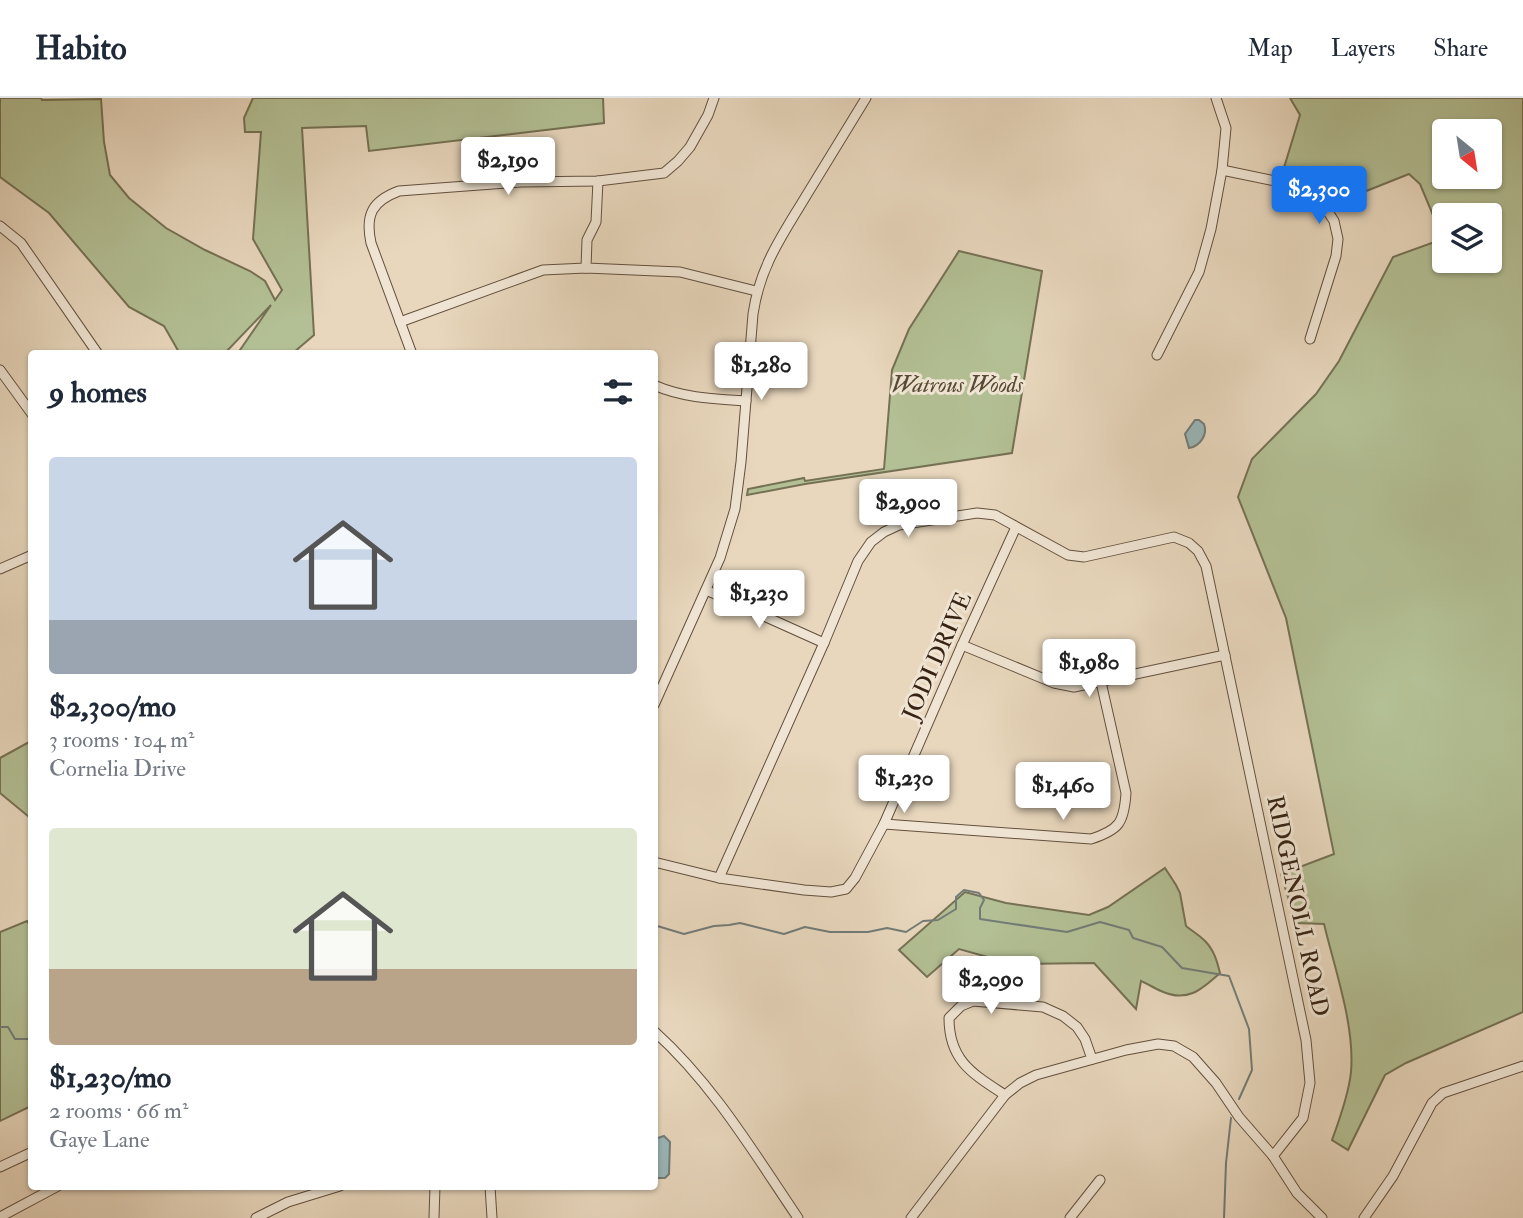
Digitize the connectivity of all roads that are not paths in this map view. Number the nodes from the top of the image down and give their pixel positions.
1 (714, 98) edge
2 (866, 98) edge
3 (1216, 98) edge
4 (1222, 170) junction
5 (598, 181) junction
6 (0, 226) edge
7 (586, 268) junction
8 (756, 291) junction
9 (400, 321) junction
10 (1310, 339) dead end
11 (95, 350) edge
12 (411, 350) edge
13 (1157, 355) dead end
14 (0, 370) edge
15 (658, 387) edge
16 (746, 401) junction
17 (28, 408) edge
18 (1016, 527) junction
19 (0, 557) edge
20 (28, 557) edge
21 (2, 568) edge
22 (706, 590) junction
23 (824, 643) junction
24 (962, 645) junction
25 (1225, 655) junction
26 (1101, 682) junction
27 (658, 696) edge
28 (884, 824) junction
29 (658, 863) edge
30 (719, 878) junction
31 (658, 1035) edge
32 (1092, 1059) junction
33 (1523, 1066) edge
34 (1005, 1095) junction
35 (28, 1154) edge
36 (1273, 1156) junction
37 (0, 1167) edge
38 (1100, 1180) dead end
39 (51, 1190) edge
40 (328, 1190) edge
41 (435, 1190) edge
42 (489, 1190) edge
43 (0, 1217) edge
44 (256, 1218) edge
45 (434, 1218) edge
46 (492, 1218) edge
47 (798, 1218) edge
48 (911, 1218) edge
49 (1070, 1218) edge
50 (1322, 1218) edge
51 (1364, 1218) edge

1 - 5 street
2 - 8 street
3 - 4 street
4 - 10 street
4 - 13 street
5 - 7 street
5 - 9 street
6 - 11 street
7 - 8 street
7 - 9 street
8 - 16 street
9 - 12 street
14 - 17 street
15 - 16 street
16 - 22 street
18 - 23 street, RIDGENOLL ROAD
18 - 24 street, JODI DRIVE
18 - 25 street, RIDGENOLL ROAD
19 - 21 street
20 - 21 street
22 - 23 street
22 - 27 street
23 - 30 street, RIDGENOLL ROAD
24 - 26 street
24 - 28 street, JODI DRIVE
25 - 26 street
25 - 36 street, RIDGENOLL ROAD
26 - 28 street
28 - 30 street, JODI DRIVE
29 - 30 street, JODI DRIVE
31 - 47 street
32 - 34 street
32 - 34 street
32 - 36 street
33 - 51 street
34 - 48 street
35 - 37 street
36 - 50 street
38 - 49 street
39 - 43 street
40 - 44 street
41 - 45 street
42 - 46 street

